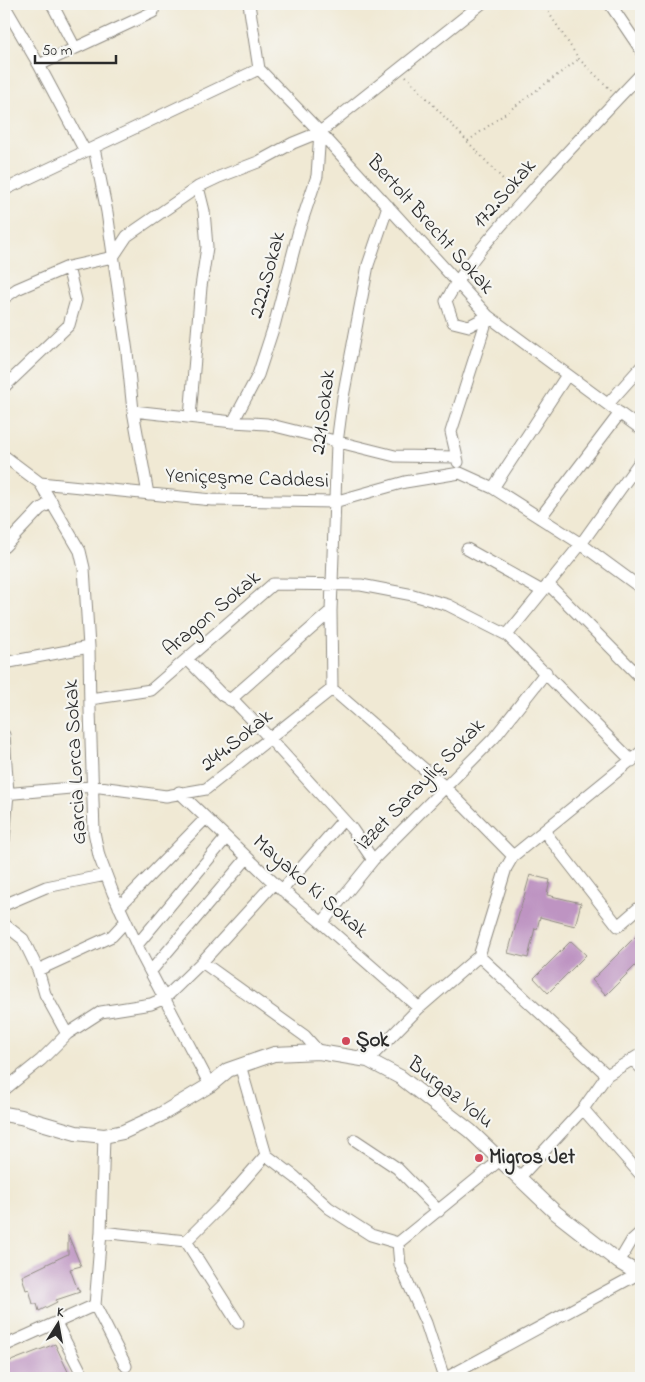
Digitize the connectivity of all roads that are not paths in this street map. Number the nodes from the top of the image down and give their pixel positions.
1 (52, 4) edge
2 (154, 4) edge
3 (249, 4) edge
4 (481, 4) edge
5 (610, 4) edge
6 (8, 8) edge
7 (76, 48) junction
8 (641, 50) edge
9 (39, 65) junction
10 (259, 68) junction
11 (641, 74) edge
12 (320, 132) junction
13 (89, 150) junction
14 (198, 187) junction
15 (4, 190) edge
16 (388, 206) junction
17 (113, 257) junction
18 (68, 267) junction
19 (457, 281) junction
20 (4, 298) edge
21 (488, 316) junction
22 (641, 367) edge
23 (567, 375) junction
24 (4, 387) edge
25 (608, 404) junction
26 (132, 411) junction
27 (620, 413) junction
28 (190, 417) junction
29 (233, 422) junction
30 (641, 428) edge
31 (337, 443) junction
32 (4, 456) edge
33 (457, 457) junction
34 (641, 460) edge
35 (460, 473) junction
36 (40, 484) junction
37 (493, 488) junction
38 (148, 494) junction
39 (52, 502) junction
40 (334, 502) junction
41 (540, 518) junction
42 (581, 544) junction
43 (4, 547) edge
44 (467, 549) dead end
45 (332, 584) junction
46 (545, 588) junction
47 (641, 588) edge
48 (331, 611) junction
49 (507, 635) junction
50 (89, 647) junction
51 (187, 658) junction
52 (4, 663) edge
53 (546, 672) junction
54 (641, 678) edge
55 (332, 689) junction
56 (90, 699) junction
57 (230, 700) junction
58 (4, 735) edge
59 (270, 739) junction
60 (641, 752) edge
61 (632, 760) junction
62 (92, 786) junction
63 (446, 788) junction
64 (6, 793) edge
65 (179, 793) junction
66 (206, 818) junction
67 (344, 820) junction
68 (544, 831) junction
69 (226, 838) junction
70 (4, 840) edge
71 (513, 856) junction
72 (247, 858) junction
73 (373, 860) junction
74 (106, 875) junction
75 (278, 887) junction
76 (4, 905) edge
77 (641, 906) edge
78 (119, 907) junction
79 (126, 922) junction
80 (322, 922) junction
81 (4, 924) edge
82 (137, 945) junction
83 (479, 956) junction
84 (202, 962) junction
85 (38, 970) junction
86 (151, 971) junction
87 (165, 998) junction
88 (419, 1008) junction
89 (67, 1034) junction
90 (319, 1052) junction
91 (637, 1056) edge
92 (368, 1060) junction
93 (240, 1065) junction
94 (641, 1068) edge
95 (607, 1075) junction
96 (210, 1085) junction
97 (4, 1090) edge
98 (583, 1110) junction
99 (4, 1111) edge
100 (104, 1136) junction
101 (355, 1140) dead end
102 (266, 1155) junction
103 (500, 1160) junction
104 (641, 1175) edge
105 (519, 1178) junction
106 (440, 1211) junction
107 (101, 1232) junction
108 (641, 1232) edge
109 (186, 1241) junction
110 (398, 1243) junction
111 (619, 1262) junction
112 (640, 1275) edge
113 (95, 1305) junction
114 (238, 1323) dead end
115 (56, 1324) junction
116 (4, 1346) edge
117 (126, 1366) dead end
118 (84, 1378) edge
119 (445, 1378) edge

1 - 7 street
2 - 7 street
3 - 10 street
4 - 12 street
5 - 8 street
6 - 9 street
7 - 9 street
9 - 13 street
10 - 12 street, Bertolt Brecht Sokak
10 - 13 street
11 - 19 street, 172.Sokak
12 - 14 street
12 - 16 street, Bertolt Brecht Sokak
12 - 29 street, 222.Sokak
13 - 15 street
13 - 17 street
14 - 17 street
14 - 28 street
16 - 19 street, Bertolt Brecht Sokak
16 - 31 street, 221.Sokak
17 - 18 street
17 - 26 street
18 - 20 street
18 - 24 street
19 - 21 street, Bertolt Brecht Sokak
19 - 21 street, 172.Sokak
21 - 23 street, Bertolt Brecht Sokak
21 - 33 street
22 - 25 street
23 - 25 street, Bertolt Brecht Sokak
23 - 37 street
25 - 27 street, Bertolt Brecht Sokak
26 - 28 street
26 - 38 street
27 - 30 street, Bertolt Brecht Sokak
27 - 41 street
28 - 29 street
29 - 31 street
31 - 33 street
31 - 40 street, 221.Sokak
32 - 36 street
33 - 35 street
34 - 42 street
35 - 37 street
35 - 40 street, Yeniçeşme Caddesi
36 - 38 street, Yeniçeşme Caddesi
36 - 39 street, Garcia Lorca Sokak
37 - 41 street
38 - 40 street, Yeniçeşme Caddesi
39 - 43 street
39 - 50 street, Garcia Lorca Sokak
40 - 45 street, 221.Sokak
41 - 42 street
42 - 46 street
42 - 47 street
44 - 46 street
45 - 48 street, 221.Sokak
45 - 49 street, Aragon Sokak
45 - 51 street, Aragon Sokak
46 - 49 street
46 - 54 street
48 - 55 street, 221.Sokak
48 - 57 street
49 - 53 street, Aragon Sokak
50 - 52 street
50 - 56 street, Garcia Lorca Sokak
51 - 56 street, Aragon Sokak
51 - 57 street
53 - 61 street, Aragon Sokak
53 - 63 street, İzzet Sarayliç Sokak
55 - 59 street, 244.Sokak
55 - 63 street
56 - 62 street, Garcia Lorca Sokak
57 - 59 street
58 - 64 street
59 - 65 street, 244.Sokak
59 - 67 street
60 - 61 street
61 - 68 street
62 - 64 street, 244.Sokak
62 - 65 street, 244.Sokak
62 - 74 street, Garcia Lorca Sokak
63 - 71 street
63 - 73 street, İzzet Sarayliç Sokak
64 - 70 street
65 - 66 street, Mayako Ki Sokak
66 - 69 street, Mayako Ki Sokak
66 - 78 street
67 - 73 street
67 - 75 street
68 - 71 street
68 - 77 street
69 - 72 street, Mayako Ki Sokak
69 - 82 street
71 - 83 street
72 - 75 street, Mayako Ki Sokak
72 - 86 street
73 - 80 street, İzzet Sarayliç Sokak
74 - 76 street
74 - 78 street, Garcia Lorca Sokak
75 - 80 street, Mayako Ki Sokak
75 - 84 street
78 - 79 street, Garcia Lorca Sokak
79 - 82 street, Garcia Lorca Sokak
79 - 85 street
80 - 88 street, Mayako Ki Sokak
81 - 85 street
82 - 86 street, Garcia Lorca Sokak
83 - 88 street
83 - 95 street
84 - 87 street
84 - 90 street
85 - 89 street
86 - 87 street, Garcia Lorca Sokak
87 - 89 street
87 - 96 street, Garcia Lorca Sokak
88 - 92 street
89 - 97 street
90 - 92 street, Burgaz Yolu
90 - 93 street, Burgaz Yolu
91 - 94 street
91 - 95 street
92 - 103 street, Burgaz Yolu
93 - 96 street, Burgaz Yolu
93 - 102 street
95 - 98 street
96 - 100 street, Burgaz Yolu
98 - 104 street
98 - 105 street
99 - 100 street, Burgaz Yolu
100 - 107 street
101 - 106 street
102 - 109 street
102 - 110 street
103 - 105 street, Burgaz Yolu
103 - 106 street
105 - 111 street, Burgaz Yolu
106 - 110 street
107 - 109 street
107 - 113 street
108 - 111 street
109 - 114 street
110 - 119 street
111 - 112 street, Burgaz Yolu
112 - 119 street
113 - 115 street
113 - 117 street
115 - 116 street
115 - 118 street

